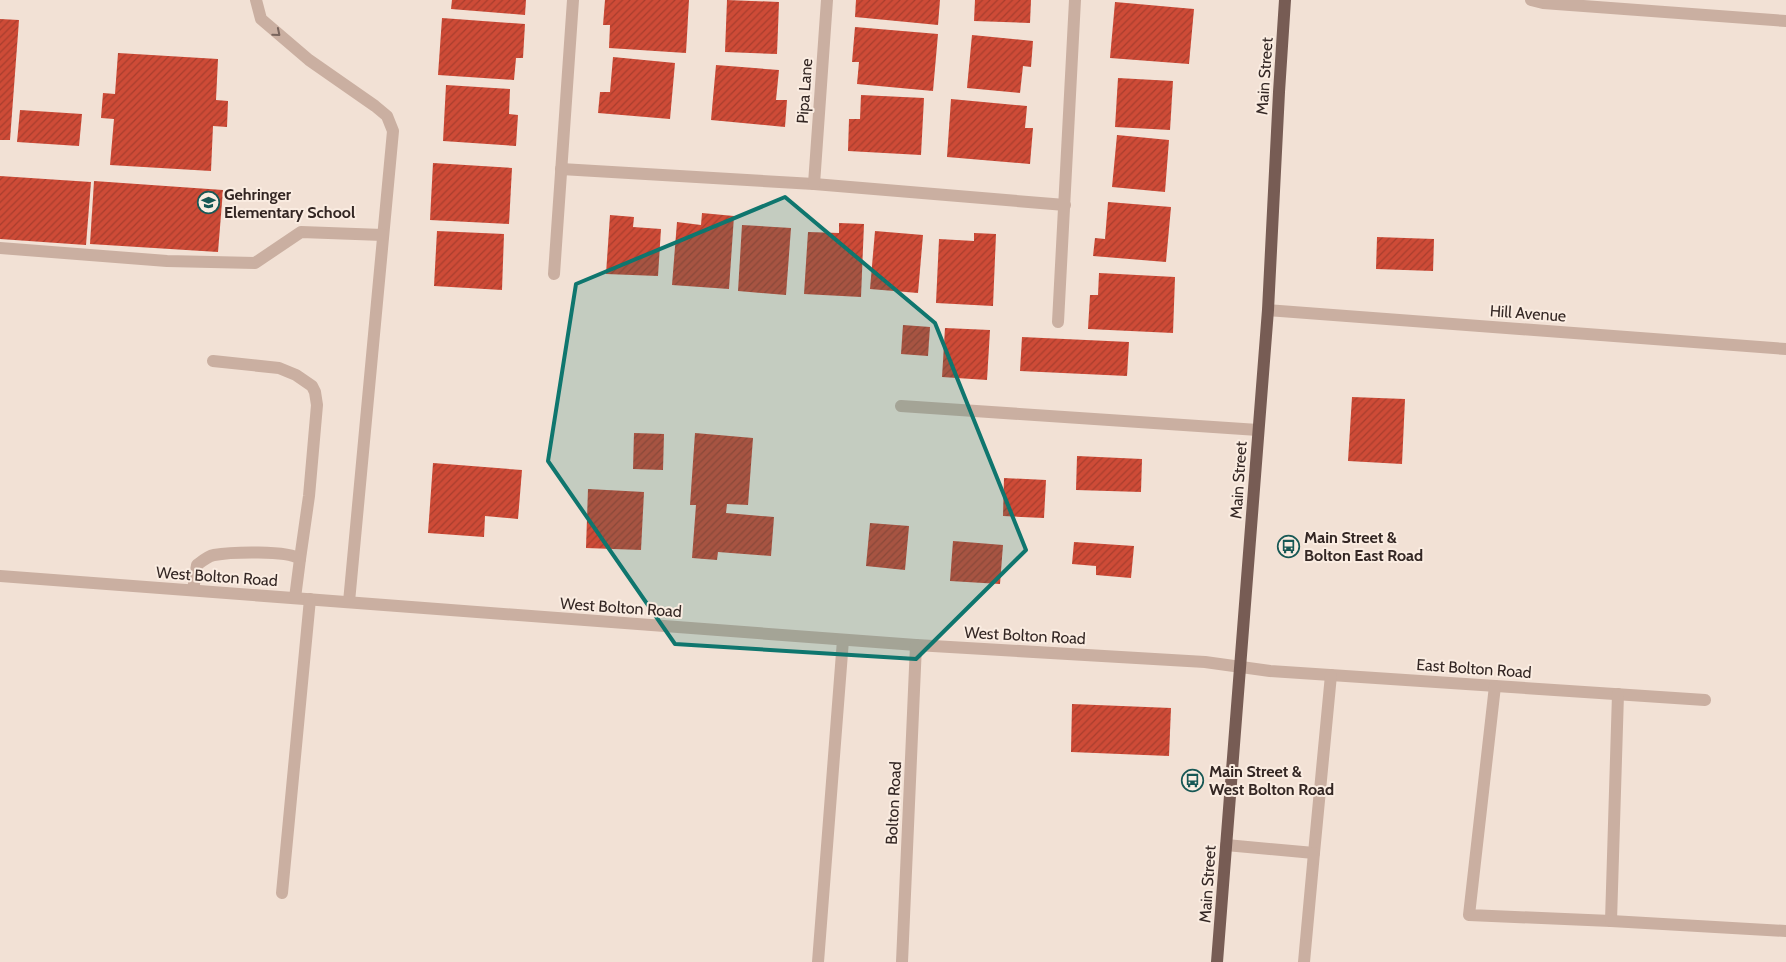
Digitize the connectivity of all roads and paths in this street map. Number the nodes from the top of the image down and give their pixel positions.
1 (256, 0) edge
2 (573, 0) edge
3 (827, 0) edge
4 (1075, 0) edge
5 (1285, 0) edge
6 (1531, 0) edge
7 (1786, 21) edge
8 (561, 169) junction
9 (814, 184) junction
10 (1065, 205) junction
11 (383, 235) junction
12 (0, 248) edge
13 (554, 274) dead end
14 (1268, 310) junction
15 (1058, 322) dead end
16 (1786, 349) edge
17 (213, 361) dead end
18 (901, 406) dead end
19 (1258, 430) junction
20 (300, 559) junction
21 (0, 576) edge
22 (193, 590) junction
23 (295, 598) junction
24 (310, 599) junction
25 (350, 602) junction
26 (843, 640) junction
27 (916, 645) junction
28 (1240, 667) junction
29 (1331, 675) junction
30 (1495, 686) junction
31 (1618, 694) junction
32 (1705, 700) dead end
33 (1226, 845) junction
34 (1314, 854) junction
35 (282, 893) dead end
36 (1610, 921) junction
37 (1786, 931) edge
38 (818, 962) edge
39 (902, 962) edge
40 (1217, 962) edge
41 (1304, 962) edge

1 -> 11 street
2 - 8 street
3 - 9 street, Pipa Lane
4 - 10 street
5 - 14 main road, Main Street
6 - 7 street
8 - 9 street
8 - 13 street
9 - 10 street
10 - 15 street
11 - 12 street
11 - 25 street
14 - 16 street, Hill Avenue
14 - 19 main road, Main Street
17 - 20 street
18 - 19 street
19 - 28 main road, Main Street
20 - 22 street
20 - 23 street
21 - 22 street, West Bolton Road
22 - 23 street, West Bolton Road
23 - 24 street, West Bolton Road
24 - 25 street, West Bolton Road
24 - 35 street
25 - 26 street, West Bolton Road
26 - 27 street, West Bolton Road
26 - 38 street
27 - 28 street, West Bolton Road
27 - 39 street, Bolton Road
28 - 29 street, East Bolton Road
28 - 33 main road, Main Street
29 - 30 street, East Bolton Road
29 - 34 street
30 - 31 street, East Bolton Road
30 - 36 street
31 - 32 street, East Bolton Road
31 - 36 street
33 - 34 street
33 - 40 main road, Main Street
34 - 41 street
36 - 37 street

